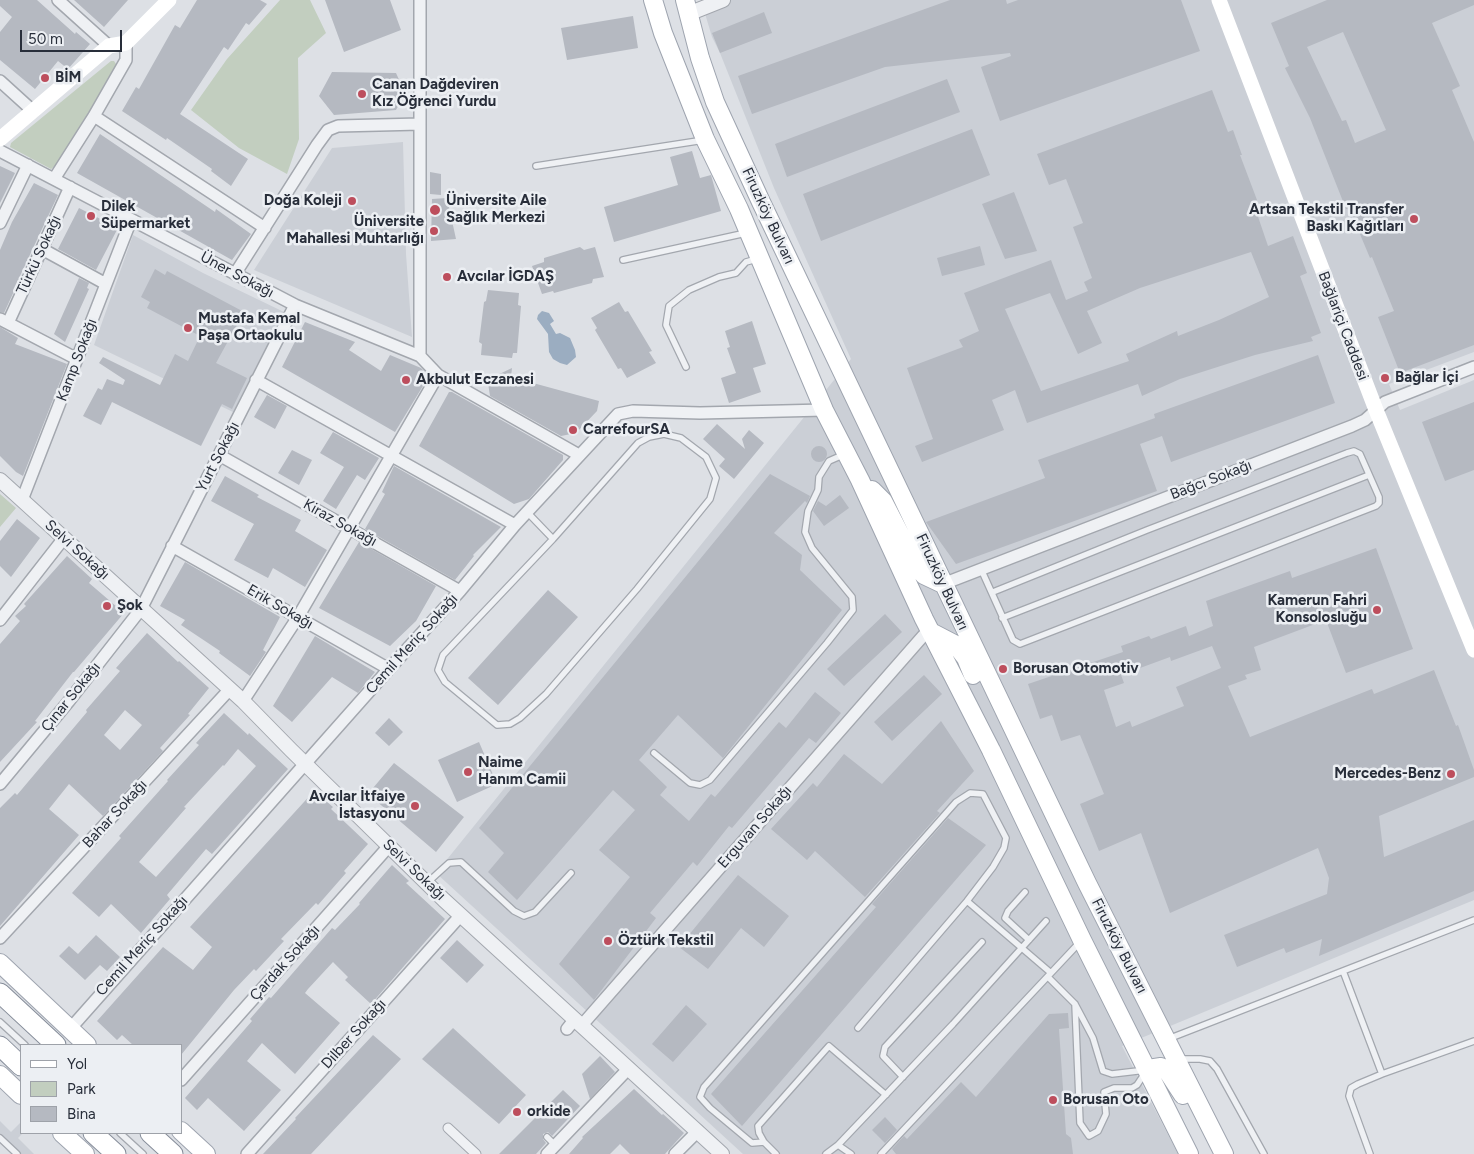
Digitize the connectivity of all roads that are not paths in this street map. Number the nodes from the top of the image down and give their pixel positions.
1 (58, 0) edge
2 (169, 0) edge
3 (420, 0) edge
4 (654, 0) edge
5 (723, 0) edge
6 (1219, 0) edge
7 (685, 4) edge
8 (126, 43) junction
9 (109, 46) junction
10 (0, 81) edge
11 (33, 111) junction
12 (94, 116) junction
13 (420, 124) junction
14 (0, 139) edge
15 (705, 140) junction
16 (0, 150) edge
17 (28, 165) junction
18 (536, 166) dead end
19 (54, 179) junction
20 (70, 188) junction
21 (131, 220) junction
22 (0, 223) edge
23 (265, 228) junction
24 (748, 232) junction
25 (42, 249) junction
26 (760, 258) junction
27 (623, 260) dead end
28 (235, 274) junction
29 (106, 284) junction
30 (294, 306) junction
31 (4, 321) edge
32 (420, 356) junction
33 (77, 359) junction
34 (686, 367) dead end
35 (1474, 367) edge
36 (438, 375) junction
37 (256, 380) junction
38 (824, 410) junction
39 (1376, 410) junction
40 (847, 454) junction
41 (219, 455) junction
42 (579, 455) junction
43 (391, 457) junction
44 (1369, 475) junction
45 (0, 480) edge
46 (860, 480) junction
47 (22, 500) junction
48 (527, 512) junction
49 (515, 525) junction
50 (350, 529) junction
51 (64, 538) junction
52 (553, 539) junction
53 (172, 546) junction
54 (981, 569) junction
55 (943, 584) junction
56 (460, 591) junction
57 (993, 592) junction
58 (141, 608) junction
59 (298, 617) junction
60 (1002, 618) junction
61 (0, 620) edge
62 (931, 632) junction
63 (1474, 650) edge
64 (388, 669) junction
65 (230, 690) junction
66 (243, 701) junction
67 (1019, 742) junction
68 (654, 753) dead end
69 (305, 764) junction
70 (0, 784) edge
71 (389, 846) junction
72 (571, 874) dead end
73 (427, 883) junction
74 (1025, 892) dead end
75 (967, 901) junction
76 (461, 915) junction
77 (1474, 920) edge
78 (1046, 921) dead end
79 (0, 938) edge
80 (1028, 940) junction
81 (1082, 940) junction
82 (982, 942) dead end
83 (1022, 948) junction
84 (0, 963) edge
85 (1343, 971) junction
86 (1049, 975) junction
87 (0, 993) edge
88 (1075, 1004) junction
89 (0, 1022) edge
90 (575, 1024) junction
91 (858, 1028) dead end
92 (70, 1030) junction
93 (1166, 1039) junction
94 (1474, 1041) edge
95 (24, 1044) edge
96 (55, 1044) edge
97 (86, 1044) edge
98 (0, 1046) edge
99 (1176, 1059) junction
100 (20, 1065) edge
101 (629, 1068) junction
102 (1148, 1069) junction
103 (1382, 1074) junction
104 (0, 1075) edge
105 (903, 1077) junction
106 (182, 1079) edge
107 (20, 1094) edge
108 (886, 1095) junction
109 (448, 1128) dead end
110 (698, 1131) junction
111 (182, 1132) edge
112 (63, 1134) edge
113 (94, 1134) edge
114 (121, 1134) edge
115 (151, 1134) edge
116 (0, 1138) edge
117 (764, 1142) junction
118 (838, 1145) junction
119 (1221, 1149) edge
120 (17, 1154) edge
121 (85, 1154) edge
122 (116, 1154) edge
123 (143, 1154) edge
124 (174, 1154) edge
125 (206, 1154) edge
126 (247, 1154) edge
127 (476, 1154) edge
128 (546, 1154) edge
129 (675, 1154) edge
130 (722, 1154) edge
131 (776, 1154) edge
132 (826, 1154) edge
133 (851, 1154) edge
134 (881, 1154) edge
135 (1189, 1154) edge
136 (1264, 1154) edge
137 (1370, 1154) edge

1 - 9 street
2 - 8 main road
3 - 13 street
4 - 15 main road, Firuzköy Bulvarı
5 - 7 street
6 - 39 main road, Bağlariçi Caddesi
7 - 55 main road, Firuzköy Bulvarı
8 - 9 main road
8 - 12 street
9 - 11 main road
10 - 11 street
11 - 14 main road
12 - 19 street
12 - 23 street
13 - 23 street
13 - 32 street
15 - 18 lane
15 - 24 main road, Firuzköy Bulvarı
16 - 17 street, Üner Sokağı
17 - 19 street, Üner Sokağı
17 - 22 street
19 - 20 street, Üner Sokağı
20 - 21 street, Üner Sokağı
20 - 25 street, Türkü Sokağı
21 - 28 street, Üner Sokağı
21 - 29 street, Kamp Sokağı
23 - 28 street
24 - 26 main road, Firuzköy Bulvarı
24 - 27 lane
25 - 29 street
25 - 31 street, Türkü Sokağı
26 - 34 lane
26 - 38 main road, Firuzköy Bulvarı
28 - 30 street, Üner Sokağı
29 - 33 street, Kamp Sokağı
30 - 32 street, Üner Sokağı
30 - 37 street, Yurt Sokağı
31 - 33 street
32 - 36 street, Üner Sokağı
33 - 47 street, Kamp Sokağı
35 - 39 street, Bağcı Sokağı
36 - 42 street, Üner Sokağı
36 - 43 street
37 - 41 street, Yurt Sokağı
37 - 43 street
38 - 40 main road, Firuzköy Bulvarı
38 - 42 street, Cemil Meriç Sokağı
39 - 54 street, Bağcı Sokağı
39 - 63 main road, Bağlariçi Caddesi
40 - 46 main road, Firuzköy Bulvarı
40 - 68 lane
41 - 50 street, Kiraz Sokağı
41 - 53 street, Yurt Sokağı
42 - 48 street, Cemil Meriç Sokağı
43 - 49 street
43 - 50 street
44 - 57 lane
44 - 60 lane
44 - 60 lane
45 - 47 street, Selvi Sokağı
46 - 55 main road
46 - 62 main road, Firuzköy Bulvarı
47 - 51 street, Selvi Sokağı
48 - 49 street, Cemil Meriç Sokağı
48 - 52 lane
49 - 56 street, Cemil Meriç Sokağı
50 - 56 street, Kiraz Sokağı
50 - 59 street
51 - 58 street, Selvi Sokağı
51 - 61 street
52 - 52 lane
53 - 58 street, Yurt Sokağı
53 - 59 street, Erik Sokağı
54 - 55 street, Bağcı Sokağı
54 - 57 lane
55 - 67 main road, Firuzköy Bulvarı
56 - 64 street, Cemil Meriç Sokağı
57 - 60 lane
58 - 65 street, Selvi Sokağı
58 - 70 street, Çınar Sokağı
59 - 64 street, Erik Sokağı
59 - 66 street
62 - 67 main road
62 - 81 main road, Firuzköy Bulvarı
62 - 90 street, Erguvan Sokağı
64 - 69 street, Cemil Meriç Sokağı
65 - 66 street, Selvi Sokağı
65 - 79 street, Bahar Sokağı
66 - 69 street, Selvi Sokağı
67 - 93 main road, Firuzköy Bulvarı
69 - 71 street, Selvi Sokağı
69 - 92 street, Cemil Meriç Sokağı
71 - 73 street, Selvi Sokağı
71 - 106 street, Çardak Sokağı
72 - 73 lane
73 - 76 street, Selvi Sokağı
74 - 80 lane
75 - 83 lane
75 - 91 lane
75 - 117 lane
76 - 90 street, Selvi Sokağı
76 - 126 street, Dilber Sokağı
77 - 85 lane
78 - 80 lane
80 - 83 lane
81 - 86 lane
81 - 102 main road, Firuzköy Bulvarı
82 - 105 lane
83 - 86 lane
83 - 105 lane
84 - 92 main road
85 - 93 lane
85 - 103 lane
86 - 88 lane
86 - 134 lane
87 - 96 highway
88 - 102 lane
88 - 102 lane
89 - 95 lane
90 - 101 street, Selvi Sokağı
92 - 97 main road
93 - 99 main road, Firuzköy Bulvarı
94 - 103 lane
98 - 100 highway
99 - 119 main road, Firuzköy Bulvarı
99 - 136 lane
101 - 110 street, Selvi Sokağı
101 - 128 street
102 - 119 main road
102 - 135 main road, Firuzköy Bulvarı
103 - 137 lane
104 - 107 main road
105 - 108 lane
108 - 117 lane
108 - 118 lane
109 - 127 street
110 - 129 street
110 - 130 street, Selvi Sokağı
111 - 125 main road
112 - 121 main road
113 - 122 highway
114 - 123 lane
115 - 124 highway
116 - 120 lane
117 - 131 lane
118 - 132 lane
118 - 133 lane

